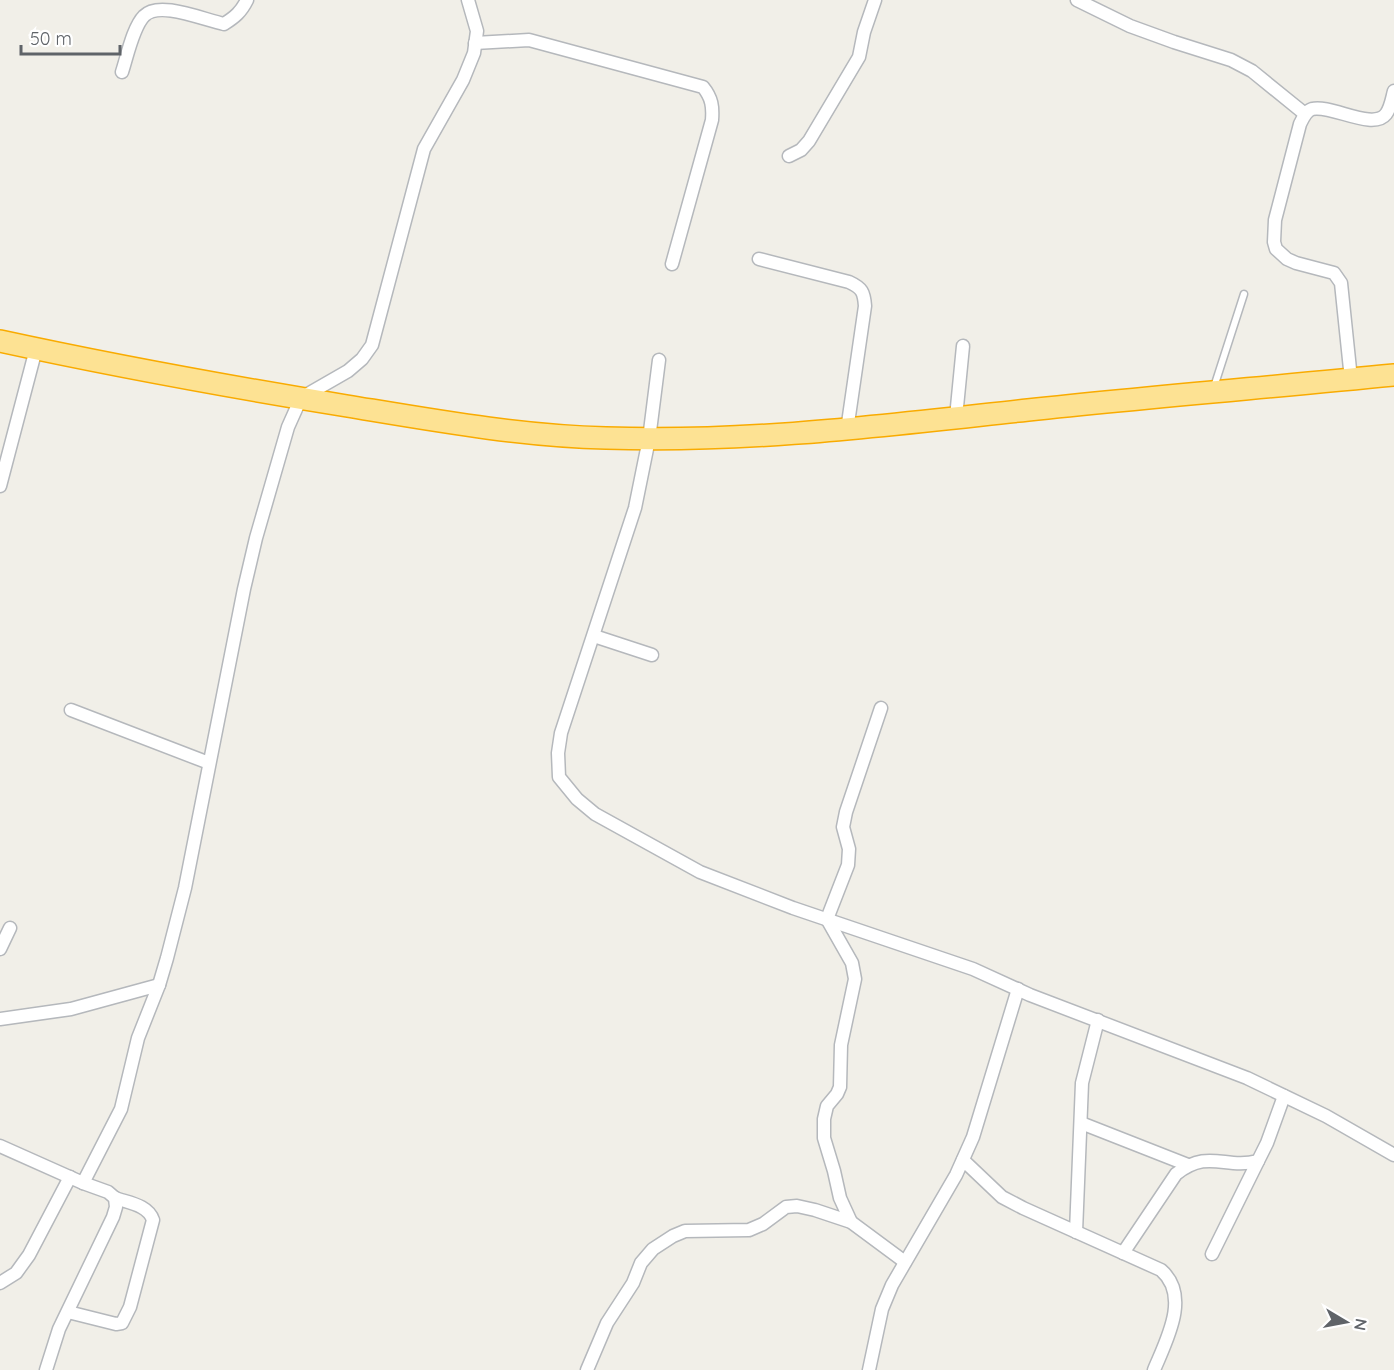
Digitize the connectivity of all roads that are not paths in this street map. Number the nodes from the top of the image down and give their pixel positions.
1 (247, 0) edge
2 (468, 0) edge
3 (875, 0) edge
4 (1077, 0) edge
5 (475, 43) junction
6 (122, 72) dead end
7 (1394, 91) edge
8 (1305, 114) junction
9 (789, 156) dead end
10 (759, 259) dead end
11 (672, 264) dead end
12 (1244, 294) dead end
13 (0, 341) edge
14 (963, 346) dead end
15 (36, 349) junction
16 (659, 360) dead end
17 (1394, 375) edge
18 (1351, 379) junction
19 (1213, 392) junction
20 (301, 398) junction
21 (956, 417) junction
22 (847, 430) junction
23 (649, 439) junction
24 (0, 486) edge
25 (594, 636) junction
26 (652, 655) dead end
27 (881, 708) dead end
28 (71, 710) dead end
29 (209, 763) junction
30 (827, 919) junction
31 (10, 928) dead end
32 (0, 949) edge
33 (159, 986) junction
34 (1018, 989) junction
35 (0, 1018) edge
36 (1098, 1020) junction
37 (1284, 1096) junction
38 (1081, 1123) junction
39 (0, 1146) edge
40 (1394, 1155) edge
41 (963, 1160) junction
42 (1258, 1161) junction
43 (1188, 1165) junction
44 (70, 1177) junction
45 (83, 1183) junction
46 (116, 1198) junction
47 (851, 1222) junction
48 (1076, 1232) junction
49 (1123, 1253) junction
50 (1212, 1254) dead end
51 (905, 1262) junction
52 (0, 1283) edge
53 (68, 1312) junction
54 (46, 1370) edge
55 (588, 1370) edge
56 (869, 1370) edge
57 (1154, 1370) edge

1 - 6 street
2 - 5 street
3 - 9 street
4 - 8 street
5 - 11 street
5 - 20 street
7 - 8 street
8 - 18 street
10 - 22 street
12 - 19 lane
13 - 15 highway
14 - 21 street
15 - 20 highway
15 - 24 street
16 - 23 street
17 - 18 highway
18 - 19 highway
19 - 21 highway
20 - 23 highway
20 - 29 street
21 - 22 highway
22 - 23 highway
23 - 25 street
25 - 26 street
25 - 30 street
27 - 30 street
28 - 29 street
29 - 33 street
30 - 34 street
30 - 47 street
31 - 32 street
33 - 35 street
33 - 45 street
34 - 36 street
34 - 41 street
36 - 37 street
36 - 38 street
37 - 40 street
37 - 42 street
38 - 43 street
38 - 48 street
39 - 44 street
41 - 48 street
41 - 51 street
42 - 43 street
42 - 50 street
43 - 49 street
44 - 45 street
44 - 52 street
45 - 46 street
46 - 53 street
46 - 53 street
47 - 51 street
47 - 55 street
48 - 49 street
49 - 57 street
51 - 56 street
53 - 54 street

